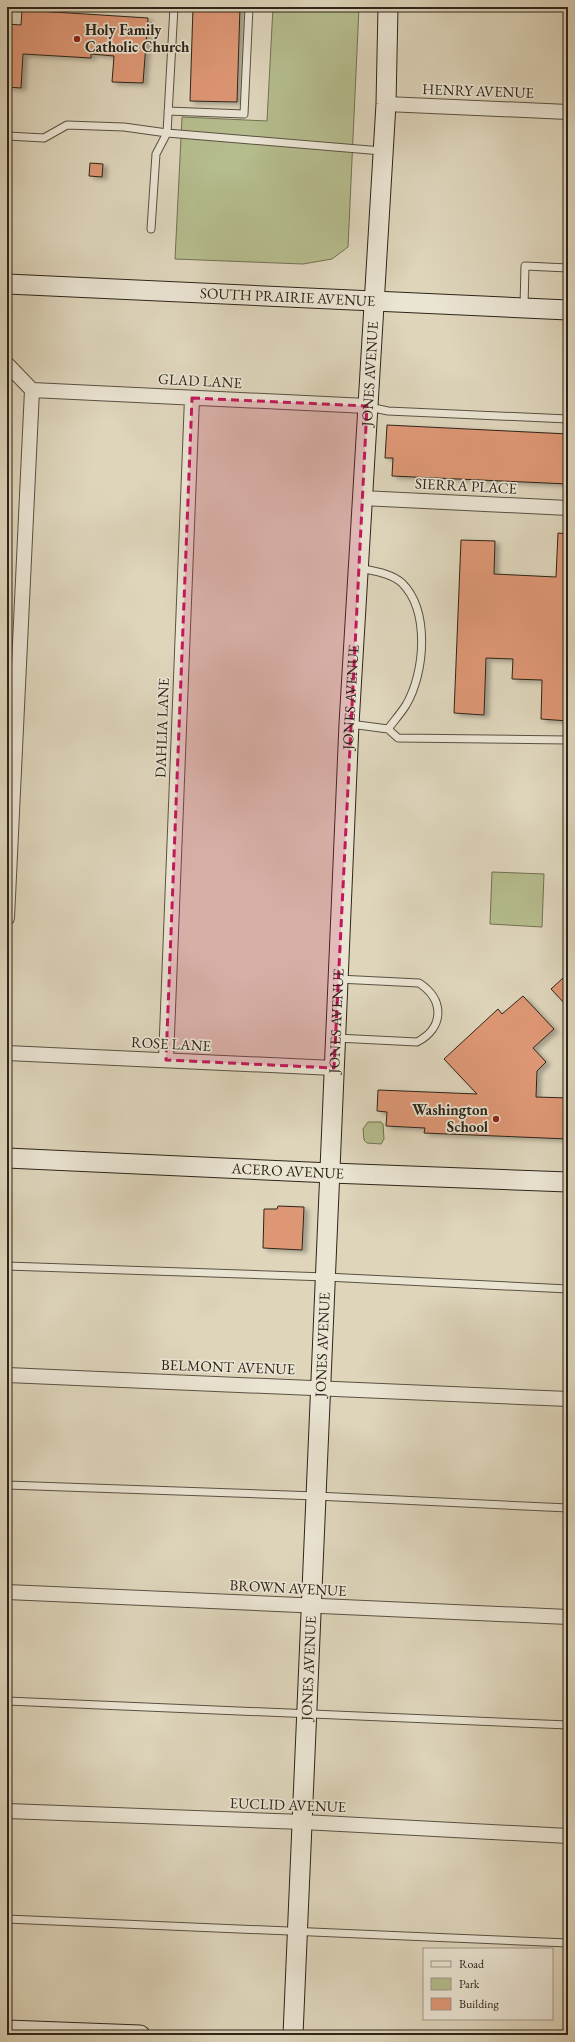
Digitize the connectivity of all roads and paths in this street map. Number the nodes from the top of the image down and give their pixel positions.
1 (174, 7) edge
2 (249, 7) edge
3 (388, 7) edge
4 (386, 104) junction
5 (168, 111) junction
6 (568, 112) edge
7 (167, 133) junction
8 (7, 136) edge
9 (383, 152) junction
10 (151, 230) dead end
11 (568, 268) edge
12 (7, 284) edge
13 (374, 301) junction
14 (524, 308) junction
15 (568, 310) edge
16 (7, 364) edge
17 (32, 390) junction
18 (192, 398) junction
19 (367, 406) junction
20 (568, 419) edge
21 (362, 498) junction
22 (568, 508) edge
23 (358, 568) junction
24 (349, 724) junction
25 (388, 729) junction
26 (568, 740) edge
27 (7, 918) edge
28 (338, 979) junction
29 (336, 1038) junction
30 (7, 1053) edge
31 (166, 1060) junction
32 (334, 1068) junction
33 (7, 1158) edge
34 (331, 1173) junction
35 (568, 1182) edge
36 (7, 1266) edge
37 (326, 1278) junction
38 (568, 1289) edge
39 (7, 1375) edge
40 (320, 1388) junction
41 (568, 1399) edge
42 (7, 1485) edge
43 (316, 1496) junction
44 (568, 1508) edge
45 (7, 1592) edge
46 (311, 1606) junction
47 (568, 1616) edge
48 (7, 1701) edge
49 (307, 1716) junction
50 (568, 1725) edge
51 (7, 1811) edge
52 (303, 1822) junction
53 (568, 1836) edge
54 (7, 1919) edge
55 (298, 1931) junction
56 (568, 1943) edge
57 (7, 2030) edge
58 (140, 2035) edge
59 (293, 2035) edge

1 - 5 lane
2 - 5 lane
3 - 4 street, JONES AVENUE
4 - 6 street, HENRY AVENUE
4 - 9 street, JONES AVENUE
5 - 7 lane
7 - 8 lane
7 - 9 lane
7 - 10 lane
9 - 13 street, JONES AVENUE
11 - 14 lane
12 - 13 street, SOUTH PRAIRIE AVENUE
13 - 14 street, SOUTH PRAIRIE AVENUE
13 - 19 street, JONES AVENUE
14 - 15 street, SOUTH PRAIRIE AVENUE
16 - 17 street
17 - 18 street, GLAD LANE
17 - 27 street
18 - 19 street, GLAD LANE
18 - 31 street, DAHLIA LANE
19 - 20 lane
19 - 21 street, JONES AVENUE
21 - 22 street, SIERRA PLACE
21 - 23 street, JONES AVENUE
23 - 24 street, JONES AVENUE
23 - 25 lane
24 - 25 lane
24 - 28 street, JONES AVENUE
25 - 26 lane
28 - 29 street, JONES AVENUE
28 - 29 lane
29 - 32 street, JONES AVENUE
30 - 31 street, ROSE LANE
31 - 32 street, ROSE LANE
32 - 34 street, JONES AVENUE
33 - 34 street, ACERO AVENUE
34 - 35 street, ACERO AVENUE
34 - 37 street, JONES AVENUE
36 - 37 lane
37 - 38 lane
37 - 40 street, JONES AVENUE
39 - 40 street, BELMONT AVENUE
40 - 41 street, BELMONT AVENUE
40 - 43 street, JONES AVENUE
42 - 43 lane
43 - 44 lane
43 - 46 street, JONES AVENUE
45 - 46 street, BROWN AVENUE
46 - 47 street, BROWN AVENUE
46 - 49 street, JONES AVENUE
48 - 49 lane
49 - 50 lane
49 - 52 street, JONES AVENUE
51 - 52 street, EUCLID AVENUE
52 - 53 street, EUCLID AVENUE
52 - 55 street, JONES AVENUE
54 - 55 lane
55 - 56 lane
55 - 59 street, JONES AVENUE
57 - 58 street

